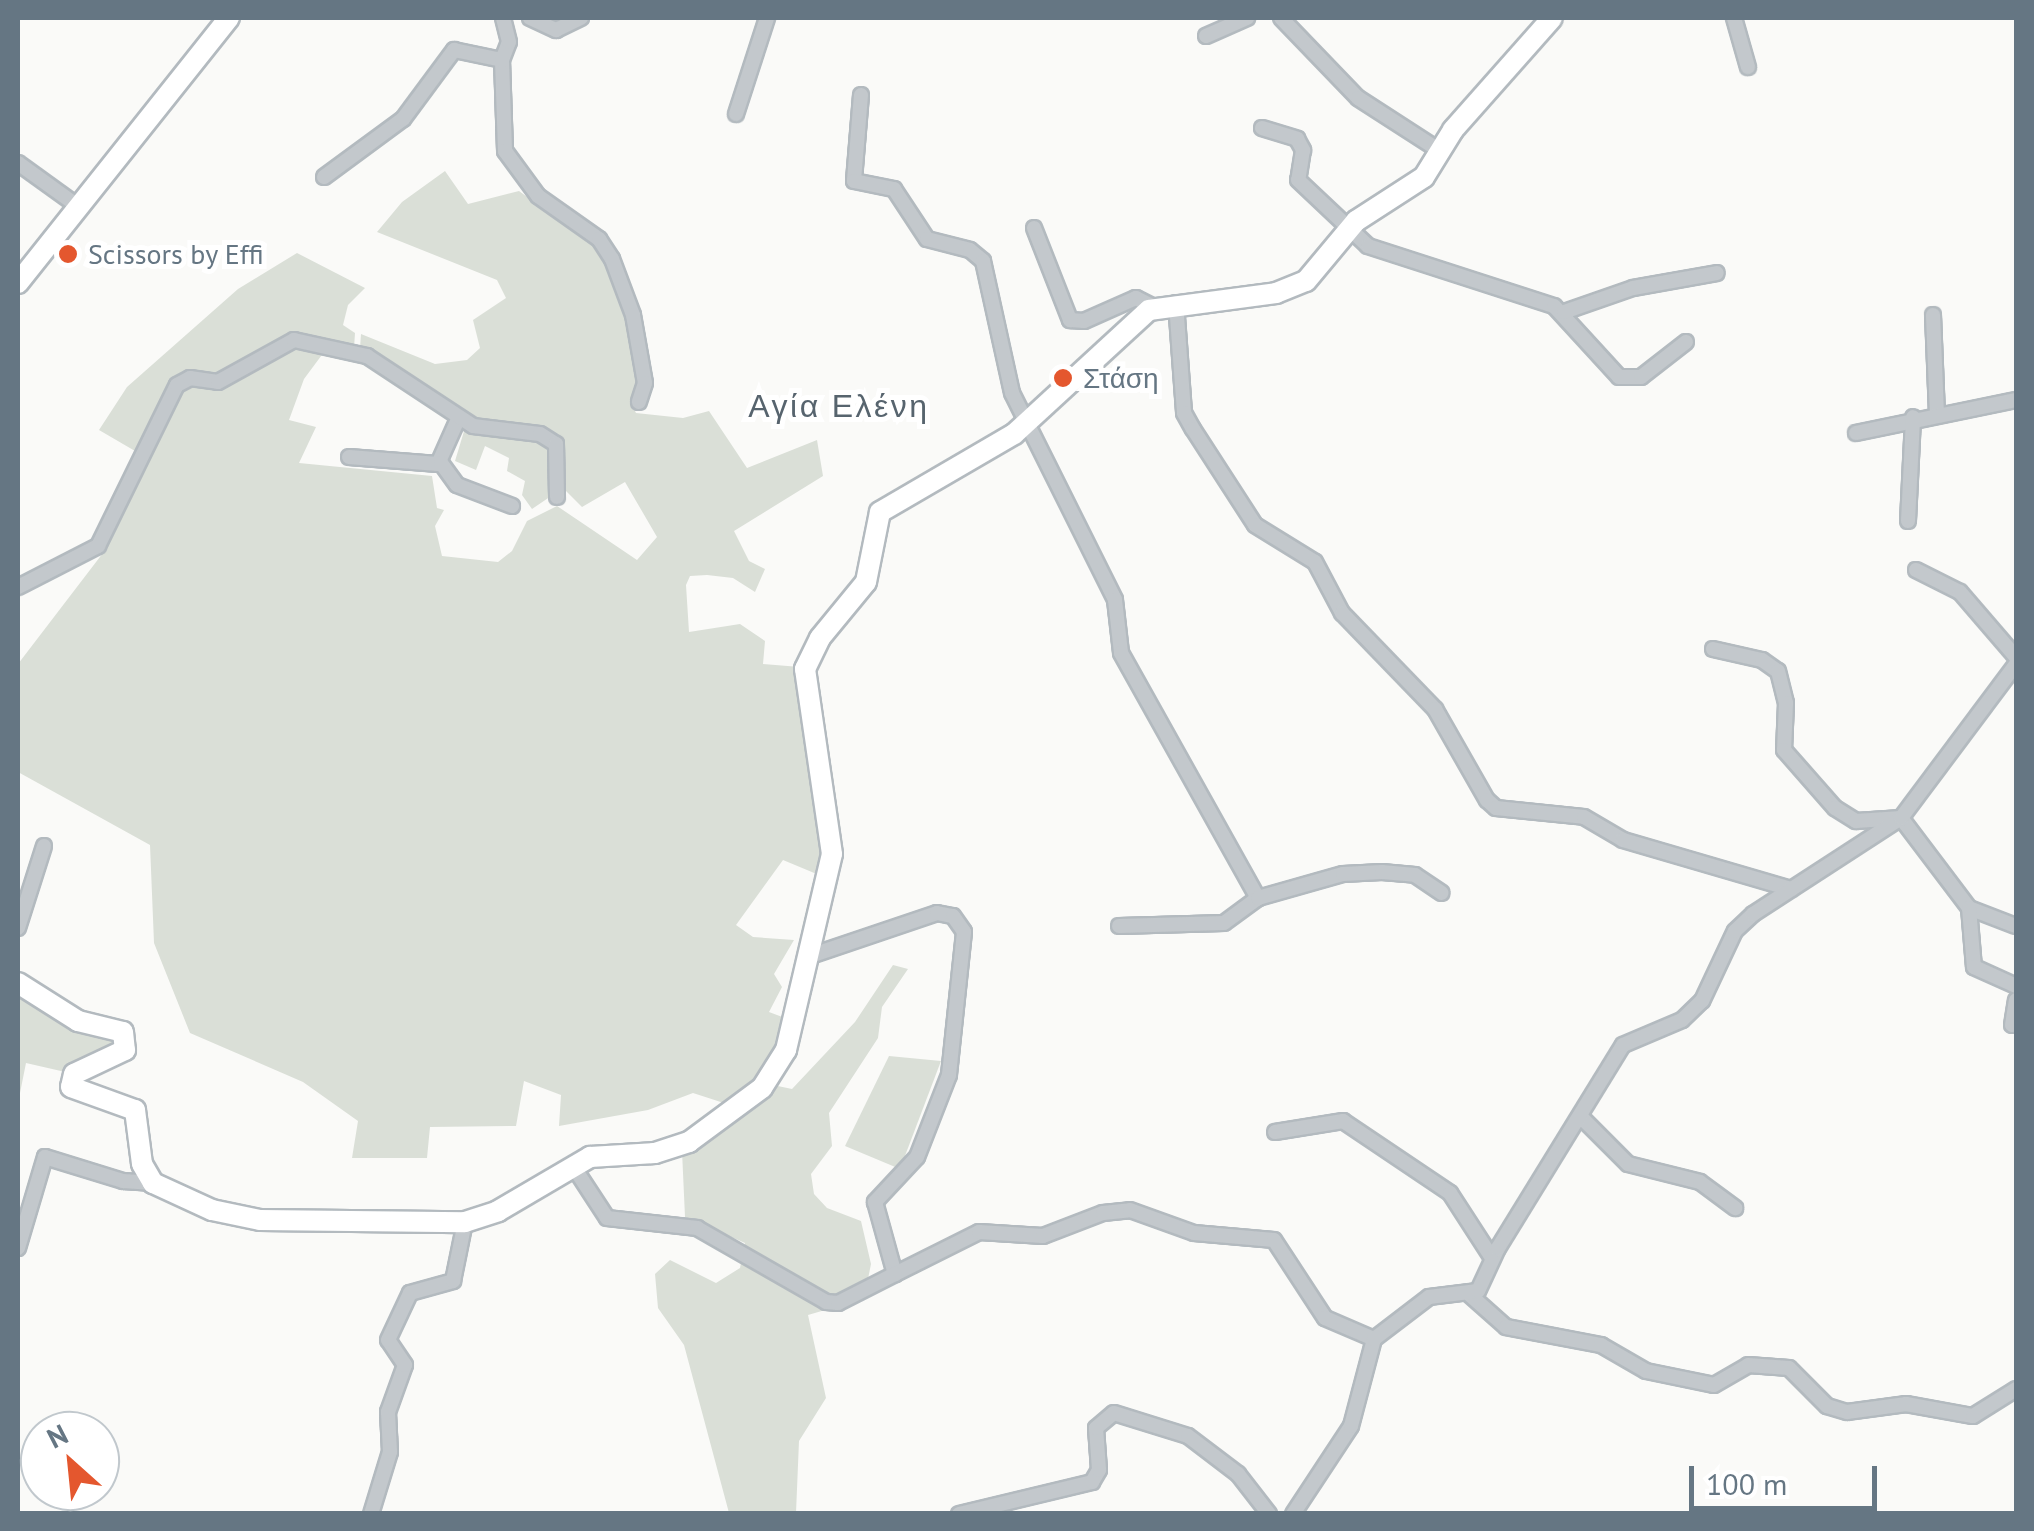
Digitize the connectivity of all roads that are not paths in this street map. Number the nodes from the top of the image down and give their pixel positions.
1 (229, 18) edge
2 (503, 18) edge
3 (530, 18) edge
4 (580, 18) edge
5 (767, 18) edge
6 (1247, 18) edge
7 (1281, 18) edge
8 (1552, 18) edge
9 (1734, 18) edge
10 (1206, 36) dead end
11 (502, 60) junction
12 (1748, 67) dead end
13 (861, 95) dead end
14 (736, 114) dead end
15 (1262, 128) dead end
16 (1440, 151) junction
17 (18, 163) edge
18 (324, 177) dead end
19 (78, 207) junction
20 (1034, 228) dead end
21 (1349, 228) junction
22 (1717, 273) dead end
23 (18, 284) edge
24 (1176, 303) junction
25 (1154, 307) junction
26 (1564, 312) junction
27 (1933, 316) dead end
28 (1686, 342) dead end
29 (2016, 400) edge
30 (639, 402) dead end
31 (1936, 413) junction
32 (1913, 416) junction
33 (459, 417) junction
34 (1026, 424) junction
35 (1856, 433) dead end
36 (349, 457) dead end
37 (440, 463) junction
38 (557, 498) dead end
39 (512, 506) dead end
40 (1908, 521) dead end
41 (1916, 570) dead end
42 (18, 587) edge
43 (1713, 649) dead end
44 (2016, 661) edge
45 (1900, 818) junction
46 (44, 846) dead end
47 (1791, 889) junction
48 (1442, 893) dead end
49 (1258, 898) junction
50 (1969, 908) junction
51 (1119, 926) dead end
52 (2016, 926) edge
53 (18, 928) edge
54 (806, 957) junction
55 (18, 982) edge
56 (2016, 986) edge
57 (2016, 1000) edge
58 (2012, 1025) dead end
59 (1580, 1116) junction
60 (1275, 1132) dead end
61 (573, 1166) junction
62 (153, 1183) junction
63 (1734, 1208) dead end
64 (465, 1222) junction
65 (18, 1248) edge
66 (1492, 1258) junction
67 (894, 1274) junction
68 (1470, 1295) junction
69 (1374, 1338) junction
70 (2016, 1388) edge
71 (370, 1514) edge
72 (959, 1514) edge
73 (1269, 1514) edge
74 (1293, 1514) edge

1 - 19 street
2 - 11 street
3 - 4 street
5 - 14 street
6 - 10 street
7 - 16 street
8 - 16 street
9 - 12 street
11 - 18 street
11 - 30 street
13 - 34 street
15 - 21 street
16 - 21 street
17 - 19 street
19 - 23 street
20 - 25 street
21 - 24 street
21 - 26 street
22 - 26 street
24 - 25 street
24 - 47 street
25 - 34 street
26 - 28 street
27 - 31 street
29 - 31 street
31 - 32 street
32 - 35 street
32 - 40 street
33 - 37 street
33 - 38 street
33 - 42 street
34 - 49 street
34 - 54 street
36 - 37 street
37 - 39 street
41 - 44 street
43 - 45 street
44 - 45 street
45 - 47 street
45 - 50 street
46 - 53 street
47 - 59 street
48 - 49 street
49 - 51 street
50 - 52 street
50 - 56 street
54 - 61 street
54 - 67 street
55 - 62 street
57 - 58 street
59 - 63 street
59 - 66 street
60 - 66 street
61 - 64 street
61 - 67 street
62 - 64 street
62 - 65 street
64 - 71 street
66 - 68 street
67 - 69 street
68 - 69 street
68 - 70 street
69 - 74 street
72 - 73 street

